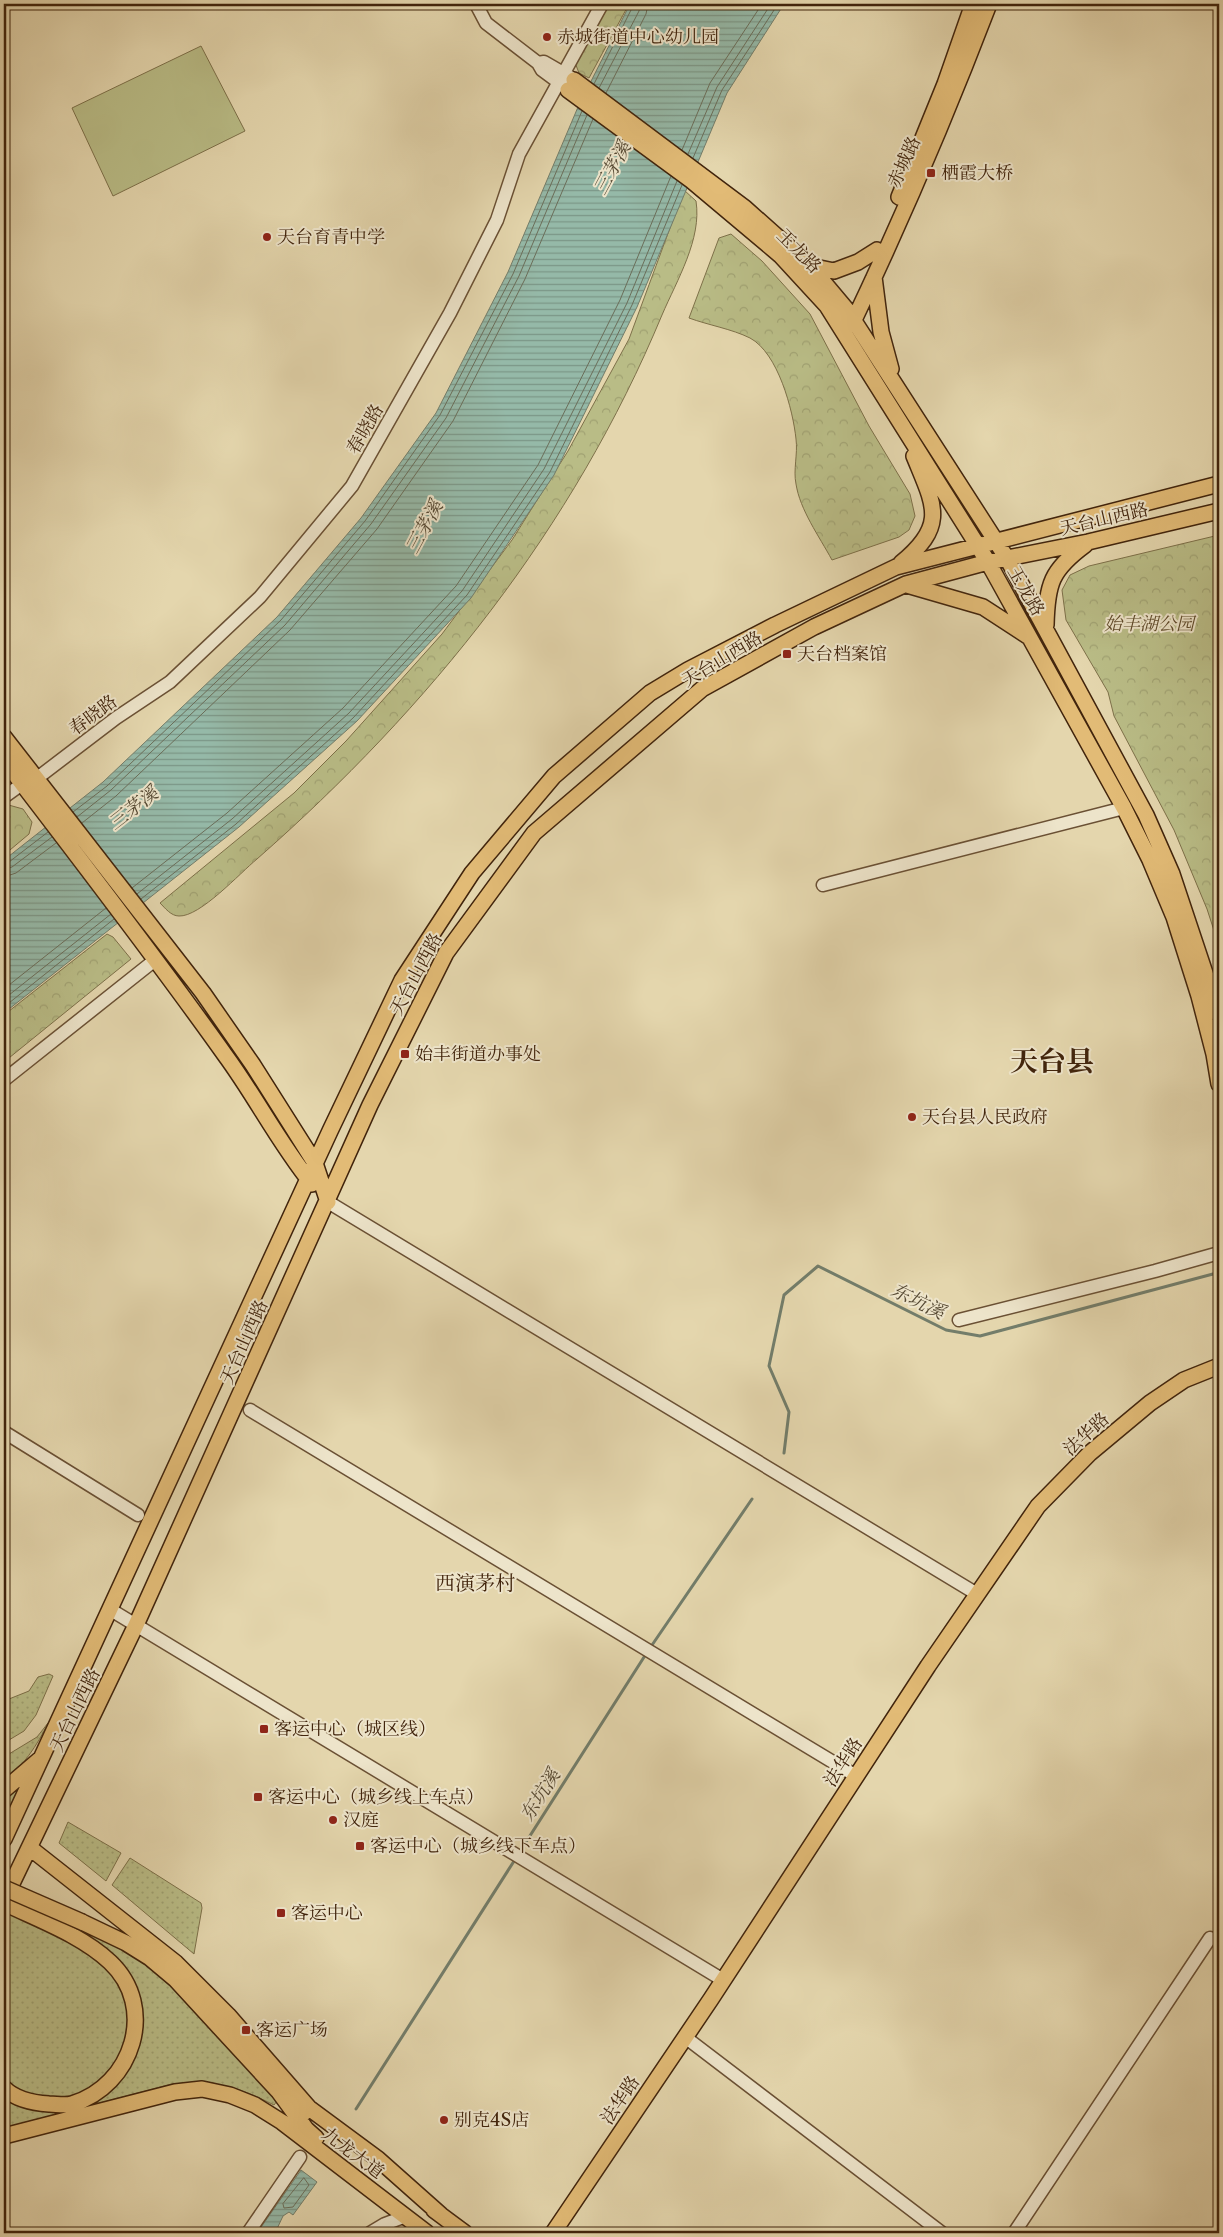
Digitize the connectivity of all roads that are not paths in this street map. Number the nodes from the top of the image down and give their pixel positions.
1 (476, 4) edge
2 (602, 4) edge
3 (974, 4) edge
4 (989, 4) edge
5 (566, 82) junction
6 (694, 176) junction
7 (876, 250) junction
8 (810, 266) junction
9 (874, 277) junction
10 (845, 320) junction
11 (895, 383) junction
12 (898, 418) junction
13 (1219, 484) edge
14 (1219, 511) edge
15 (1088, 542) junction
16 (997, 543) junction
17 (978, 545) junction
18 (1008, 560) junction
19 (988, 562) junction
20 (896, 567) junction
21 (906, 584) junction
22 (1046, 627) junction
23 (1033, 640) junction
24 (4, 737) edge
25 (4, 760) edge
26 (29, 781) junction
27 (4, 797) edge
28 (1124, 808) junction
29 (519, 818) junction
30 (534, 833) junction
31 (823, 885) dead end
32 (140, 926) junction
33 (155, 960) junction
34 (396, 992) junction
35 (420, 1004) junction
36 (1219, 1015) edge
37 (4, 1080) edge
38 (1219, 1084) edge
39 (315, 1163) junction
40 (308, 1178) junction
41 (328, 1202) junction
42 (1219, 1253) edge
43 (959, 1320) dead end
44 (1219, 1366) edge
45 (250, 1410) dead end
46 (4, 1432) edge
47 (138, 1515) dead end
48 (977, 1594) junction
49 (111, 1610) junction
50 (136, 1625) junction
51 (44, 1755) junction
52 (856, 1776) junction
53 (4, 1790) edge
54 (4, 1839) edge
55 (30, 1848) junction
56 (4, 1888) edge
57 (4, 1901) edge
58 (1210, 1938) dead end
59 (723, 1980) junction
60 (686, 2038) junction
61 (4, 2088) edge
62 (278, 2092) junction
63 (4, 2136) edge
64 (300, 2157) dead end
65 (441, 2215) junction
66 (406, 2216) junction
67 (248, 2233) edge
68 (370, 2233) edge
69 (427, 2233) edge
70 (465, 2233) edge
71 (553, 2233) edge
72 (942, 2233) edge
73 (1014, 2233) edge

1 - 5 street
2 - 5 street, 春晓路
3 - 7 main road, 赤城路
4 - 9 main road, 赤城路
5 - 6 main road
5 - 26 street, 春晓路
6 - 8 main road, 玉龙路
6 - 10 main road, 玉龙路
7 - 8 main road
7 - 10 main road, 赤城路
8 - 10 main road, 玉龙路
9 - 10 main road, 赤城路
9 - 11 main road
10 - 11 main road, 玉龙路
10 - 12 main road, 玉龙路
11 - 16 main road, 玉龙路
12 - 17 main road, 玉龙路
12 - 20 main road
13 - 16 main road, 天台山西路
14 - 15 main road, 天台山西路
15 - 18 main road, 天台山西路
15 - 22 main road
16 - 17 main road, 天台山西路
16 - 18 main road, 玉龙路
17 - 19 main road, 玉龙路
17 - 20 main road, 天台山西路
18 - 19 main road, 天台山西路
18 - 22 main road, 玉龙路
19 - 21 main road, 天台山西路
19 - 23 main road, 玉龙路
20 - 29 main road, 天台山西路
21 - 23 main road
21 - 30 main road, 天台山西路
22 - 36 main road, 玉龙路
23 - 28 main road, 玉龙路
24 - 26 main road
25 - 26 main road
26 - 27 street, 春晓路
26 - 32 main road
28 - 31 street
28 - 38 main road, 玉龙路
29 - 30 main road
29 - 34 main road, 天台山西路
30 - 35 main road, 天台山西路
32 - 33 main road
32 - 39 main road
33 - 37 street
33 - 40 main road
34 - 35 main road
34 - 39 main road, 天台山西路
35 - 41 main road, 天台山西路
39 - 40 main road, 天台山西路
39 - 41 main road
40 - 41 main road
40 - 49 main road, 天台山西路
41 - 48 street
41 - 50 main road, 天台山西路
42 - 43 street
44 - 48 main road, 法华路
45 - 52 street
46 - 47 street
48 - 52 main road, 法华路
49 - 50 street
49 - 51 main road, 天台山西路
50 - 55 main road, 天台山西路
50 - 59 street
51 - 53 main road
51 - 54 main road, 天台山西路
52 - 59 main road, 法华路
55 - 57 main road, 天台山西路
55 - 65 main road
56 - 62 main road, bridge
57 - 61 main road
58 - 73 street
59 - 60 main road, 法华路
60 - 71 main road, 法华路
60 - 72 street
62 - 65 main road
62 - 66 main road
63 - 66 main road, 九龙大道
64 - 67 street
65 - 70 main road
66 - 68 street
66 - 69 main road, 九龙大道

